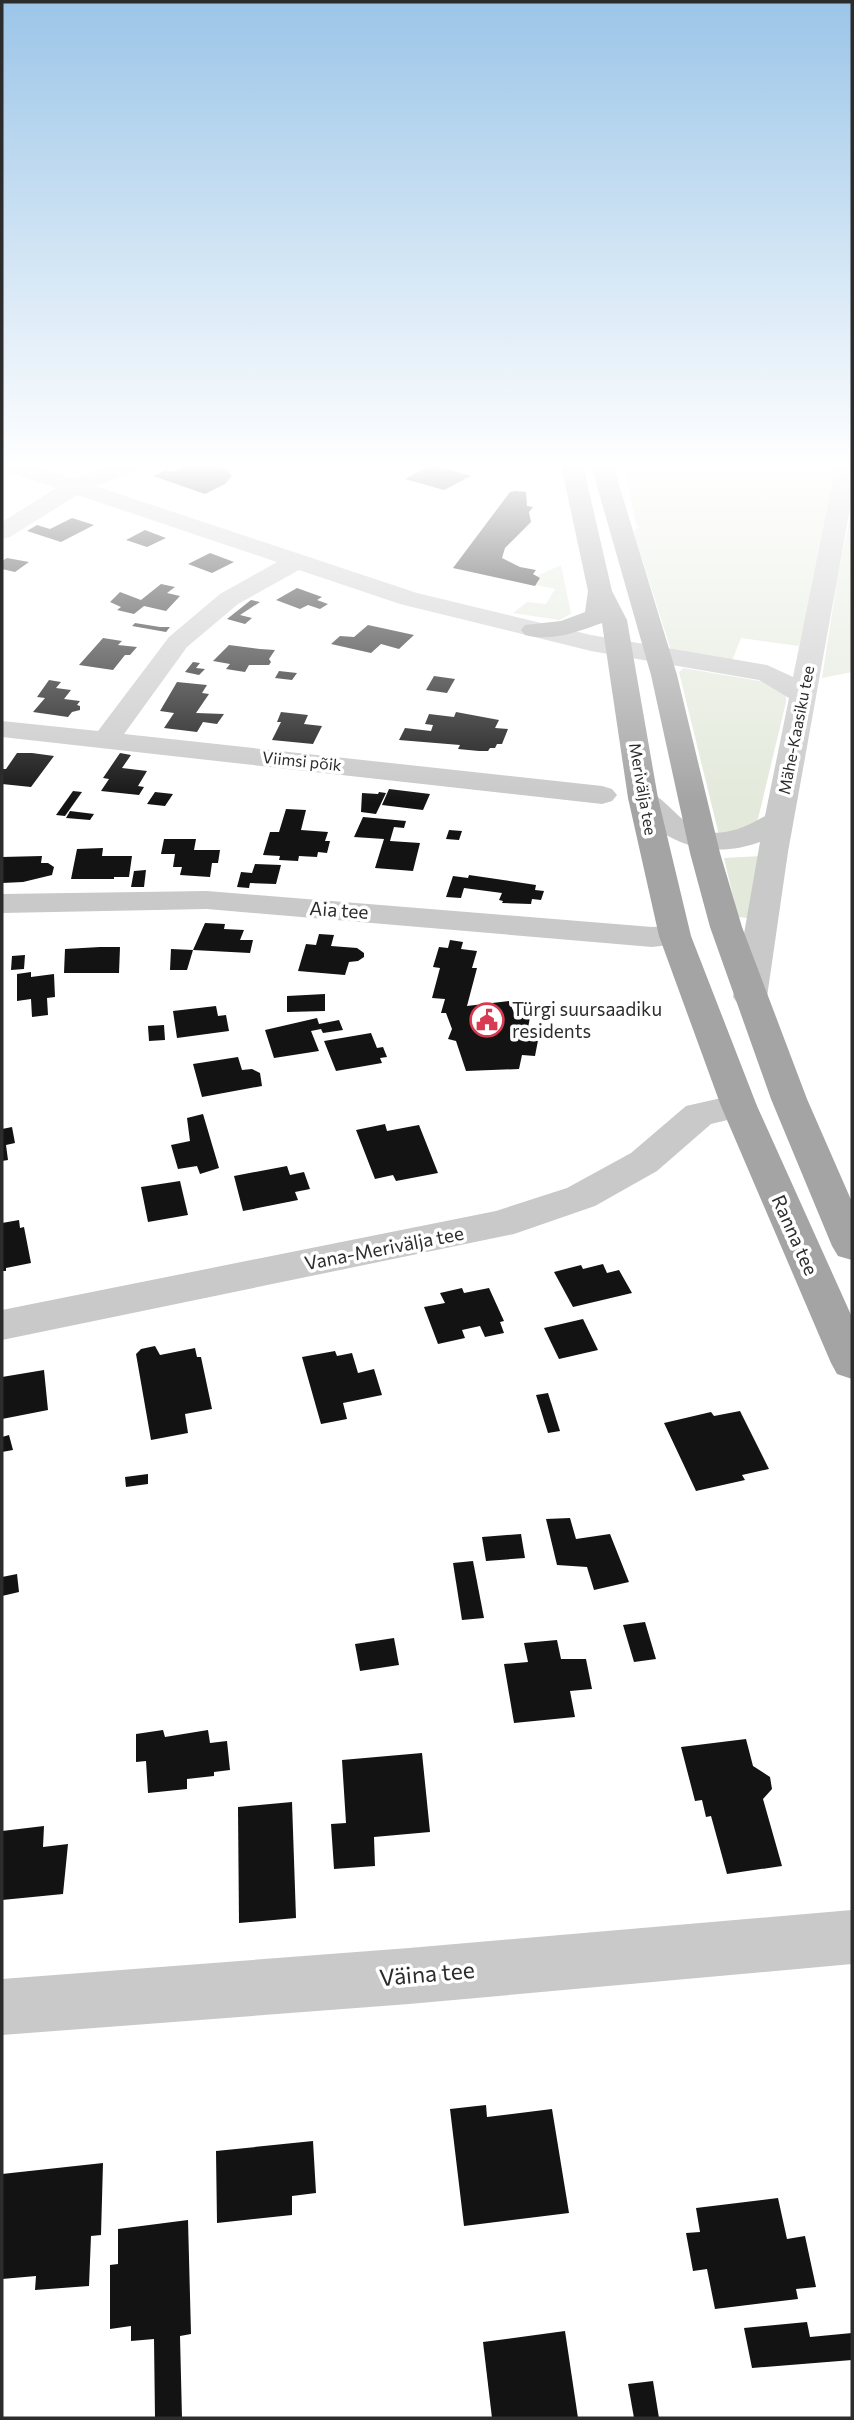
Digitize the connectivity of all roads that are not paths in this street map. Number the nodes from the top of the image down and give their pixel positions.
1 (267, 578) edge
2 (345, 578) edge
3 (597, 578) edge
4 (635, 578) edge
5 (826, 578) edge
6 (600, 591) junction
7 (534, 630) junction
8 (619, 649) junction
9 (657, 655) junction
10 (811, 655) junction
11 (767, 673) junction
12 (803, 695) junction
13 (2, 729) edge
14 (106, 739) junction
15 (602, 794) dead end
16 (643, 798) junction
17 (779, 820) junction
18 (702, 840) junction
19 (2, 904) edge
20 (675, 936) junction
21 (750, 997) junction
22 (738, 1106) junction
23 (852, 1246) edge
24 (2, 1325) edge
25 (852, 1363) edge
26 (852, 1937) edge
27 (2, 2007) edge

1 - 14 street
2 - 7 street
3 - 6 main road, Merivälja tee
4 - 9 main road
5 - 10 street, Mähe-Kaasiku tee
6 - 7 main road
6 - 8 main road, Merivälja tee
7 - 8 street
8 - 9 street
8 - 16 main road, Merivälja tee
9 - 11 street
9 - 18 main road
10 - 11 street
10 - 12 street, Mähe-Kaasiku tee
11 - 12 street
12 - 17 street, Mähe-Kaasiku tee
13 - 14 street, Viimsi põik
14 - 15 street, Viimsi põik
16 - 18 street
16 - 20 main road, Merivälja tee
17 - 18 street
17 - 21 street, Mähe-Kaasiku tee
18 - 21 main road
19 - 20 street, Aia tee
20 - 22 main road, Merivälja tee
21 - 23 main road
22 - 24 street, Vana-Merivälja tee
22 - 25 main road, Ranna tee
26 - 27 street, Väina tee

